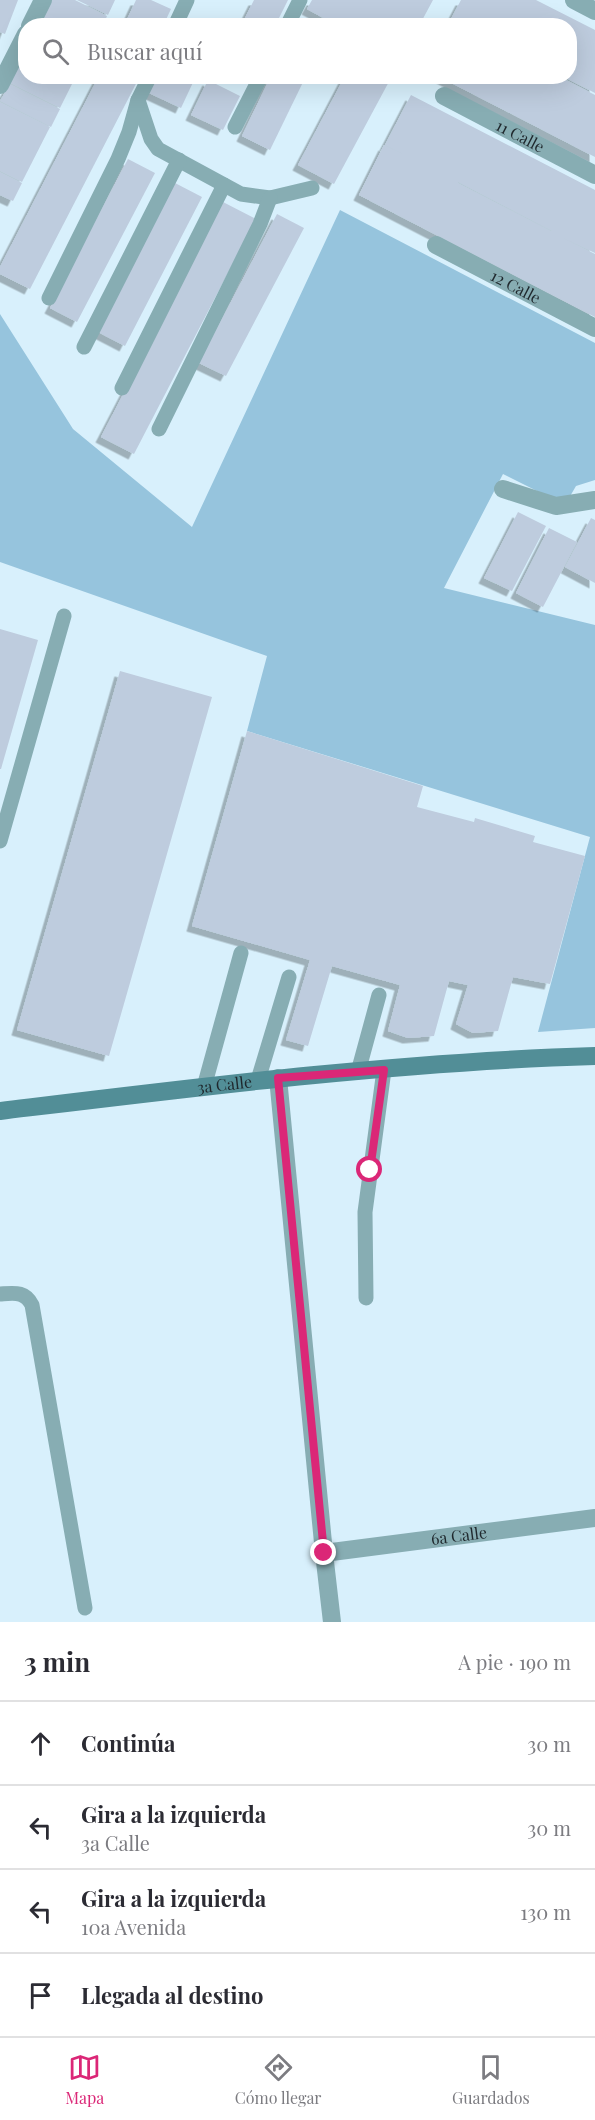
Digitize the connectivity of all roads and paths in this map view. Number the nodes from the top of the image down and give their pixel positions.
1 (43, 0) edge
2 (187, 0) edge
3 (300, 0) edge
4 (574, 0) edge
5 (595, 11) edge
6 (34, 18) edge
7 (179, 18) edge
8 (291, 18) edge
9 (18, 44) edge
10 (6, 58) edge
11 (146, 84) edge
12 (257, 84) edge
13 (0, 85) edge
14 (444, 96) dead end
15 (138, 100) junction
16 (235, 127) dead end
17 (178, 160) junction
18 (595, 175) edge
19 (224, 185) junction
20 (312, 188) dead end
21 (270, 198) junction
22 (436, 245) dead end
23 (49, 297) dead end
24 (595, 328) edge
25 (84, 347) dead end
26 (122, 388) dead end
27 (159, 429) dead end
28 (503, 489) dead end
29 (595, 500) edge
30 (64, 616) dead end
31 (0, 841) edge
32 (241, 953) dead end
33 (289, 977) dead end
34 (379, 995) dead end
35 (595, 1056) edge
36 (384, 1070) junction
37 (358, 1072) junction
38 (278, 1078) junction
39 (258, 1080) junction
40 (204, 1087) junction
41 (0, 1111) edge
42 (0, 1294) edge
43 (366, 1298) dead end
44 (595, 1518) edge
45 (324, 1553) junction
46 (85, 1608) dead end
47 (332, 1622) edge

1 - 6 street
2 - 7 lane
3 - 8 lane
4 - 5 street
9 - 10 street
10 - 13 street
11 - 15 lane
12 - 16 lane
14 - 18 street, 11 Calle
15 - 17 lane
15 - 23 lane
17 - 19 lane
17 - 25 lane
19 - 21 lane
19 - 26 lane
20 - 21 lane
21 - 27 lane
22 - 24 street, 12 Calle
28 - 29 street
30 - 31 lane
32 - 40 lane
33 - 39 lane
34 - 37 lane
35 - 36 main road, 3a Calle
36 - 37 main road, 3a Calle
36 - 43 lane
37 - 38 main road, 3a Calle
38 - 39 main road, 3a Calle
38 - 45 street
39 - 40 main road, 3a Calle
40 - 41 main road, 3a Calle
42 - 46 lane
44 - 45 street, 6a Calle
45 - 47 street

